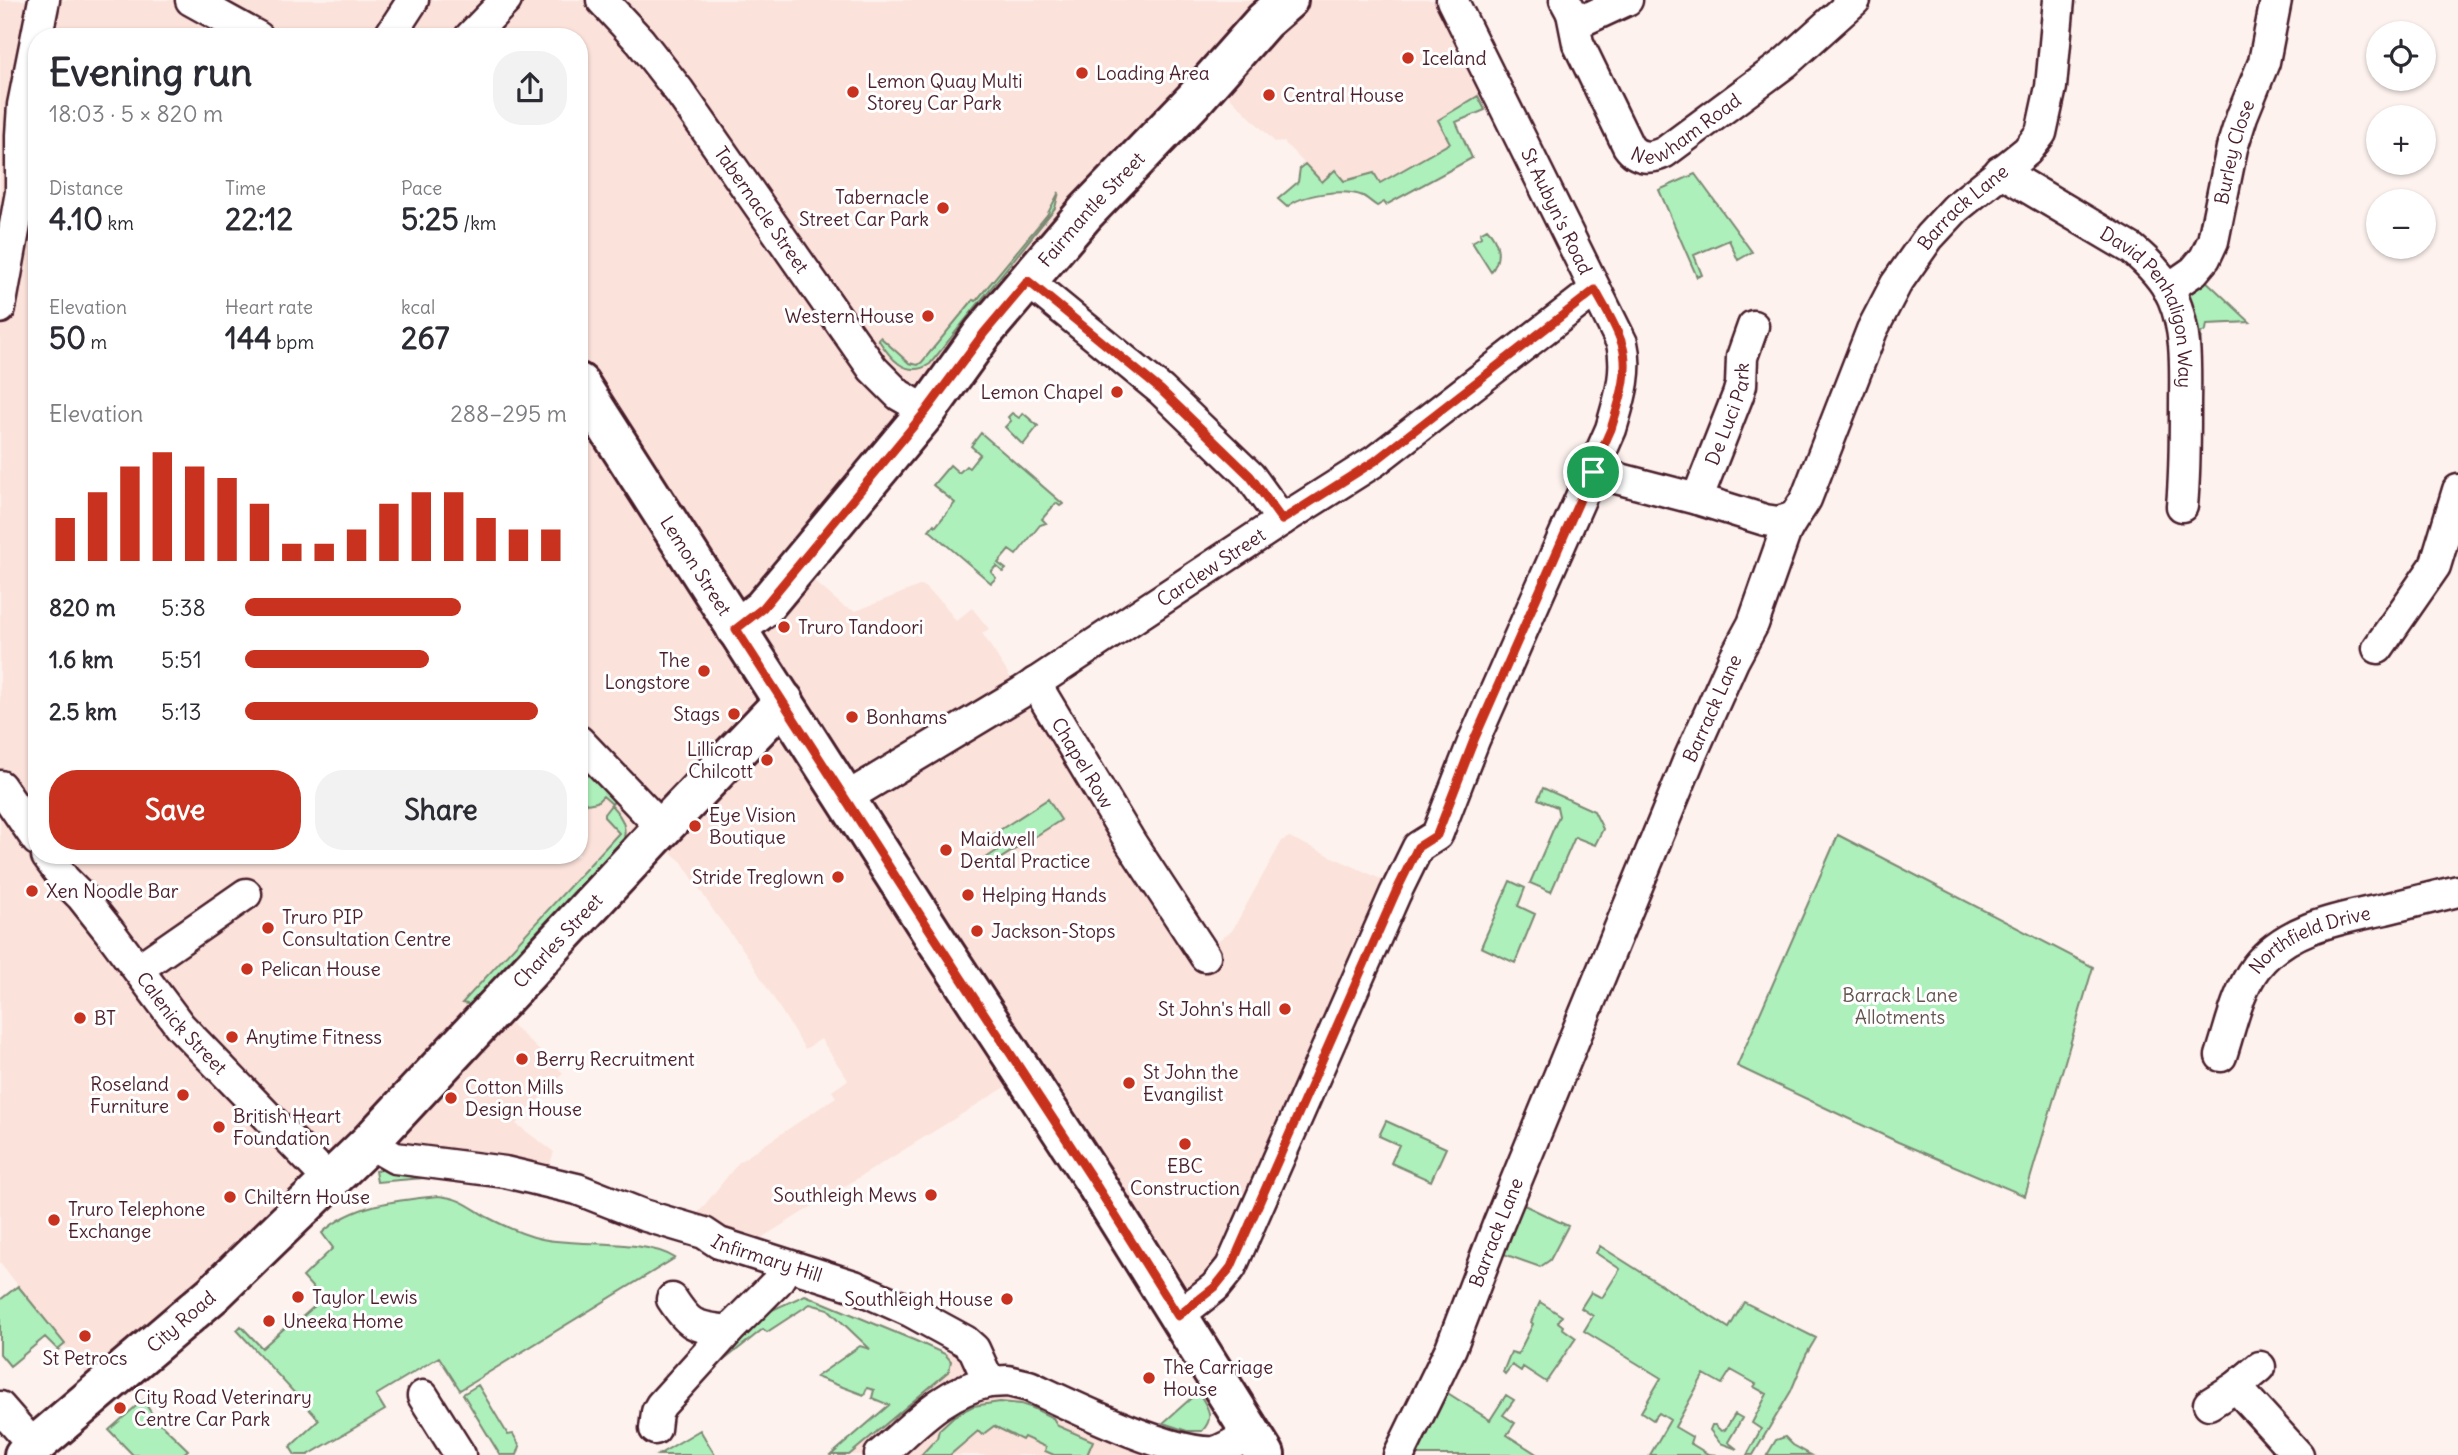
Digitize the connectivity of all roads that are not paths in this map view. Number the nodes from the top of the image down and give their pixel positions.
1 (44, 0) edge
2 (191, 0) edge
3 (413, 0) edge
4 (506, 0) edge
5 (602, 0) edge
6 (1452, 0) edge
7 (1627, 0) edge
8 (1855, 0) edge
9 (2059, 0) edge
10 (2276, 0) edge
11 (1569, 6) edge
12 (1276, 7) edge
13 (38, 28) edge
14 (242, 28) edge
15 (394, 28) edge
16 (479, 28) edge
17 (28, 80) edge
18 (2000, 171) junction
19 (10, 193) edge
20 (1028, 281) junction
21 (2168, 289) junction
22 (1595, 290) junction
23 (0, 308) edge
24 (1754, 326) dead end
25 (588, 397) edge
26 (926, 411) junction
27 (1593, 472) junction
28 (2458, 490) edge
29 (1697, 499) junction
30 (2182, 506) dead end
31 (1791, 518) junction
32 (1282, 520) junction
33 (736, 629) junction
34 (2378, 648) dead end
35 (1035, 683) junction
36 (784, 701) junction
37 (588, 750) edge
38 (0, 786) edge
39 (846, 798) junction
40 (28, 827) edge
41 (662, 828) junction
42 (53, 864) edge
43 (2458, 891) edge
44 (246, 894) dead end
45 (1205, 956) dead end
46 (138, 969) junction
47 (2221, 1056) dead end
48 (369, 1143) junction
49 (330, 1181) junction
50 (787, 1266) junction
51 (672, 1299) dead end
52 (1178, 1316) junction
53 (728, 1331) junction
54 (2260, 1367) dead end
55 (989, 1382) junction
56 (2236, 1387) junction
57 (423, 1396) dead end
58 (2209, 1404) dead end
59 (0, 1407) edge
60 (655, 1429) dead end
61 (1259, 1443) edge
62 (29, 1451) edge
63 (450, 1452) edge
64 (880, 1455) edge
65 (1399, 1455) edge
66 (2298, 1455) edge

1 - 13 street
2 - 14 street
3 - 15 street
4 - 16 street
5 - 26 street, Tabernacle Street
6 - 22 street, St Aubyn's Road
7 - 11 street, Newham Road
8 - 11 street, Newham Road
9 - 18 street, Barrack Lane
10 - 21 street, Burley Close
12 - 20 street, Fairmantle Street
17 - 19 street
18 - 21 street, David Penhaligon Way
18 - 31 street, Barrack Lane
19 - 23 street
20 - 26 street, Fairmantle Street
20 - 32 street
21 - 30 street, David Penhaligon Way
22 - 27 street, St Aubyn's Road
22 - 32 street, Carclew Street
24 - 29 street, De Luci Park
25 - 33 street, Lemon Street
26 - 33 street, Fairmantle Street
27 - 29 street
27 - 52 street, St Aubyn's Road
28 - 34 street
29 - 31 street
31 - 65 street, Barrack Lane
32 - 35 street, Carclew Street
33 - 36 street, Lemon Street
35 - 39 street, Carclew Street
35 - 45 street, Chapel Row
36 - 39 street, Lemon Street
36 - 41 street, Charles Street
37 - 41 street
38 - 40 street
39 - 52 street, Lemon Street
41 - 48 street, Charles Street
42 - 46 street, Calenick Street
43 - 47 street, Northfield Drive
44 - 46 street
46 - 49 street, Calenick Street
48 - 49 street, Charles Street
48 - 50 street, Infirmary Hill
49 - 62 street, City Road
50 - 53 street
50 - 55 street, Infirmary Hill
51 - 53 street
52 - 61 street, Lemon Street
53 - 60 street
54 - 56 street
55 - 61 street
55 - 64 street
56 - 58 street
56 - 66 street
57 - 63 street
59 - 62 street

